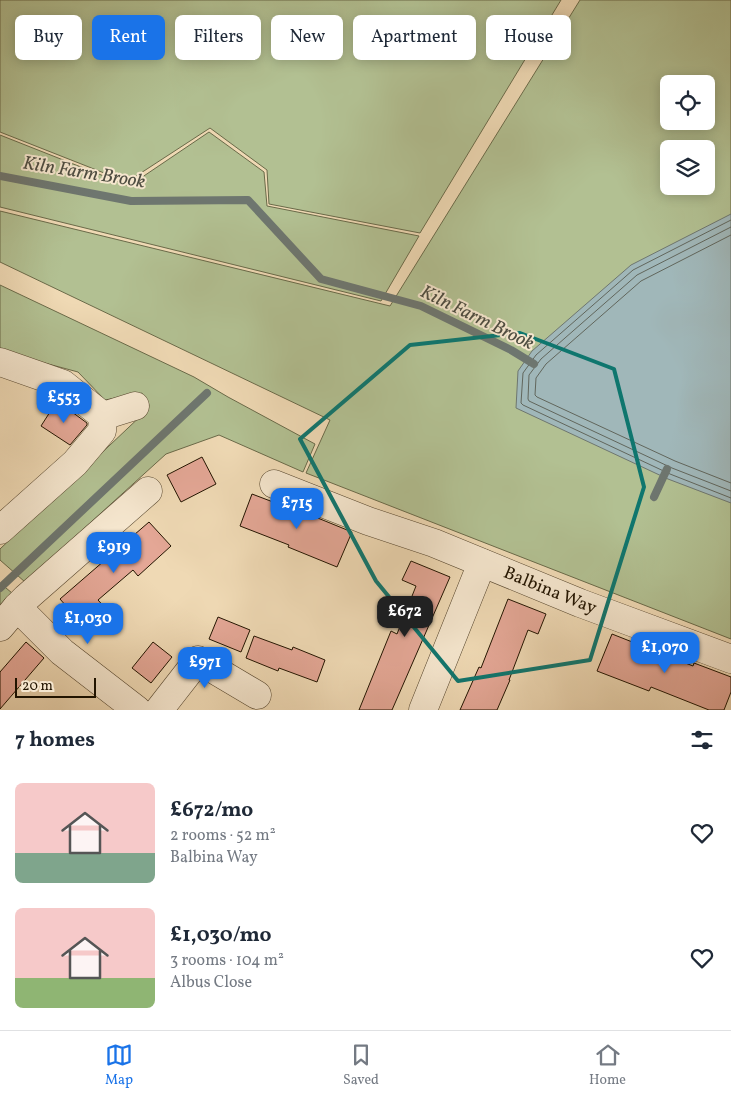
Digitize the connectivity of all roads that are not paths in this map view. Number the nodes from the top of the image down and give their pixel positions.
1 (0, 362) edge
2 (135, 406) dead end
3 (103, 416) junction
4 (274, 484) dead end
5 (148, 490) dead end
6 (0, 530) edge
7 (482, 563) junction
8 (8, 617) edge
9 (731, 659) edge
10 (257, 695) dead end
11 (137, 710) edge
12 (159, 710) edge
13 (423, 710) edge

1 - 3 street
2 - 3 street
3 - 6 street
4 - 7 street, Balbina Way
5 - 8 street
7 - 9 street, Balbina Way
7 - 13 street, Balbina Way
8 - 11 street
10 - 12 street

